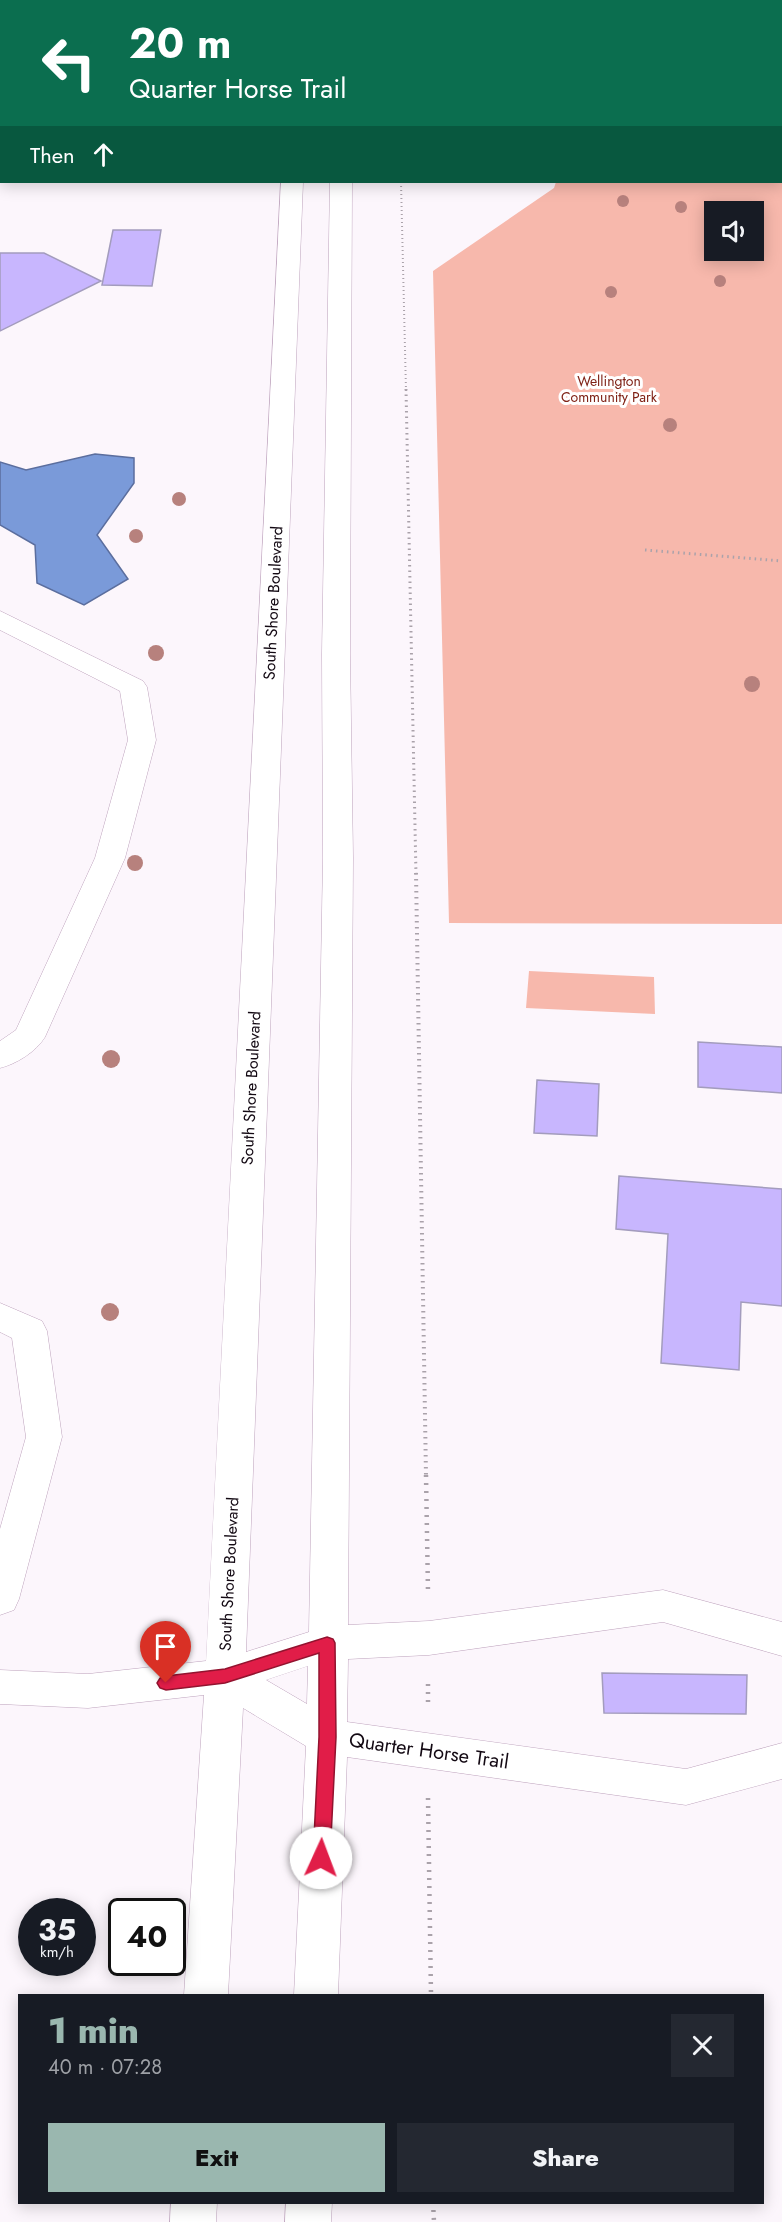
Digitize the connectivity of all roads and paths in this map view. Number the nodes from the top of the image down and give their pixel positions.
1 (292, 183) edge
2 (341, 183) edge
3 (401, 183) edge
4 (645, 550) dead end
5 (782, 561) edge
6 (0, 619) edge
7 (14, 1033) edge
8 (0, 1057) edge
9 (0, 1316) edge
10 (0, 1599) edge
11 (429, 1638) junction
12 (782, 1639) edge
13 (327, 1643) junction
14 (225, 1676) junction
15 (0, 1687) edge
16 (327, 1737) junction
17 (428, 1750) junction
18 (782, 1761) edge
19 (206, 1994) edge
20 (316, 1994) edge
21 (431, 1994) edge
22 (194, 2204) edge
23 (309, 2204) edge
24 (433, 2204) edge
25 (193, 2222) edge
26 (308, 2222) edge
27 (434, 2222) edge

1 - 14 street, South Shore Boulevard
2 - 13 street
3 - 11 path
4 - 5 path
6 - 7 street
7 - 8 street
9 - 10 street
11 - 12 street
11 - 13 street
11 - 17 path
13 - 14 street
13 - 16 street
14 - 15 street
14 - 16 street, Quarter Horse Trail
14 - 19 street, South Shore Boulevard
16 - 17 street, Quarter Horse Trail
16 - 20 street
17 - 18 street, Quarter Horse Trail
17 - 21 path
22 - 25 street
23 - 26 street
24 - 27 path

